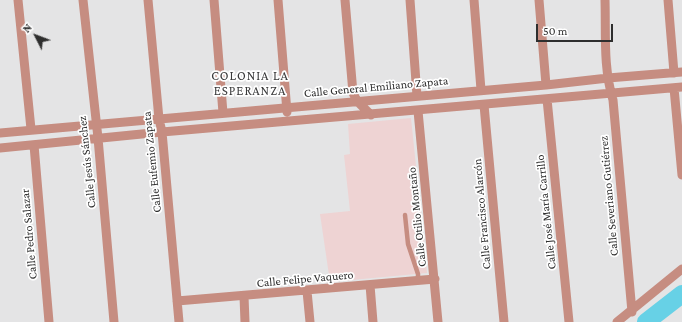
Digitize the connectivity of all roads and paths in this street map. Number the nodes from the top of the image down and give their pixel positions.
1 (18, 0) edge
2 (83, 0) edge
3 (148, 0) edge
4 (214, 0) edge
5 (278, 0) edge
6 (345, 0) edge
7 (410, 0) edge
8 (474, 0) edge
9 (539, 0) edge
10 (605, 0) edge
11 (668, 0) edge
12 (678, 72) edge
13 (608, 78) junction
14 (546, 86) junction
15 (678, 87) edge
16 (481, 90) junction
17 (611, 93) junction
18 (417, 96) junction
19 (547, 99) junction
20 (357, 100) junction
21 (484, 105) junction
22 (287, 107) junction
23 (418, 111) junction
24 (223, 114) junction
25 (371, 115) junction
26 (159, 119) junction
27 (285, 122) junction
28 (96, 124) junction
29 (31, 129) junction
30 (162, 132) junction
31 (0, 133) edge
32 (98, 138) junction
33 (34, 145) junction
34 (0, 148) edge
35 (682, 175) edge
36 (405, 215) dead end
37 (682, 269) edge
38 (435, 279) junction
39 (418, 280) junction
40 (370, 285) junction
41 (307, 291) junction
42 (244, 296) junction
43 (178, 301) junction
44 (632, 312) junction
45 (49, 322) edge
46 (114, 322) edge
47 (179, 322) edge
48 (246, 322) edge
49 (310, 322) edge
50 (373, 322) edge
51 (438, 322) edge
52 (504, 322) edge
53 (569, 322) edge
54 (617, 322) edge

1 - 29 street
2 - 28 street, Calle Jesús Sánchez
3 - 26 street, Calle Eufemio Zapata
4 - 24 street
5 - 22 street
6 - 20 street
7 - 18 street
8 - 16 street
9 - 14 street
10 - 13 street, Calle Severiano Gutiérrez
11 - 12 street
12 - 13 street, Calle General Emiliano Zapata
13 - 14 street, Calle General Emiliano Zapata
13 - 17 street, Calle Severiano Gutiérrez
14 - 16 street, Calle General Emiliano Zapata
15 - 17 street
15 - 35 street
16 - 18 street, Calle General Emiliano Zapata
17 - 19 street
17 - 44 street, Calle Severiano Gutiérrez
18 - 20 street, Calle General Emiliano Zapata
19 - 21 street
19 - 53 street, Calle José María Carrillo
20 - 22 street, Calle General Emiliano Zapata
20 - 25 street
21 - 23 street
21 - 52 street, Calle Francisco Alarcón
22 - 24 street, Calle General Emiliano Zapata
22 - 27 street
23 - 25 street
23 - 38 street, Calle Otilio Montaño
24 - 26 street, Calle General Emiliano Zapata
25 - 27 street
26 - 28 street, Calle General Emiliano Zapata
26 - 30 street, Calle Eufemio Zapata
27 - 30 street
28 - 29 street, Calle General Emiliano Zapata
28 - 32 street, Calle Jesús Sánchez
29 - 31 street, Calle General Emiliano Zapata
30 - 32 street
30 - 43 street, Calle Eufemio Zapata
32 - 33 street
32 - 46 street, Calle Jesús Sánchez
33 - 34 street
33 - 45 street, Calle Pedro Salazar
36 - 39 lane
37 - 44 street
38 - 39 street, Calle Felipe Vaquero
38 - 51 street, Calle Otilio Montaño
39 - 40 street, Calle Felipe Vaquero
40 - 41 street, Calle Felipe Vaquero
40 - 50 street
41 - 42 street, Calle Felipe Vaquero
41 - 49 street
42 - 43 street, Calle Felipe Vaquero
42 - 48 street
43 - 47 street, Calle Eufemio Zapata
44 - 54 street

